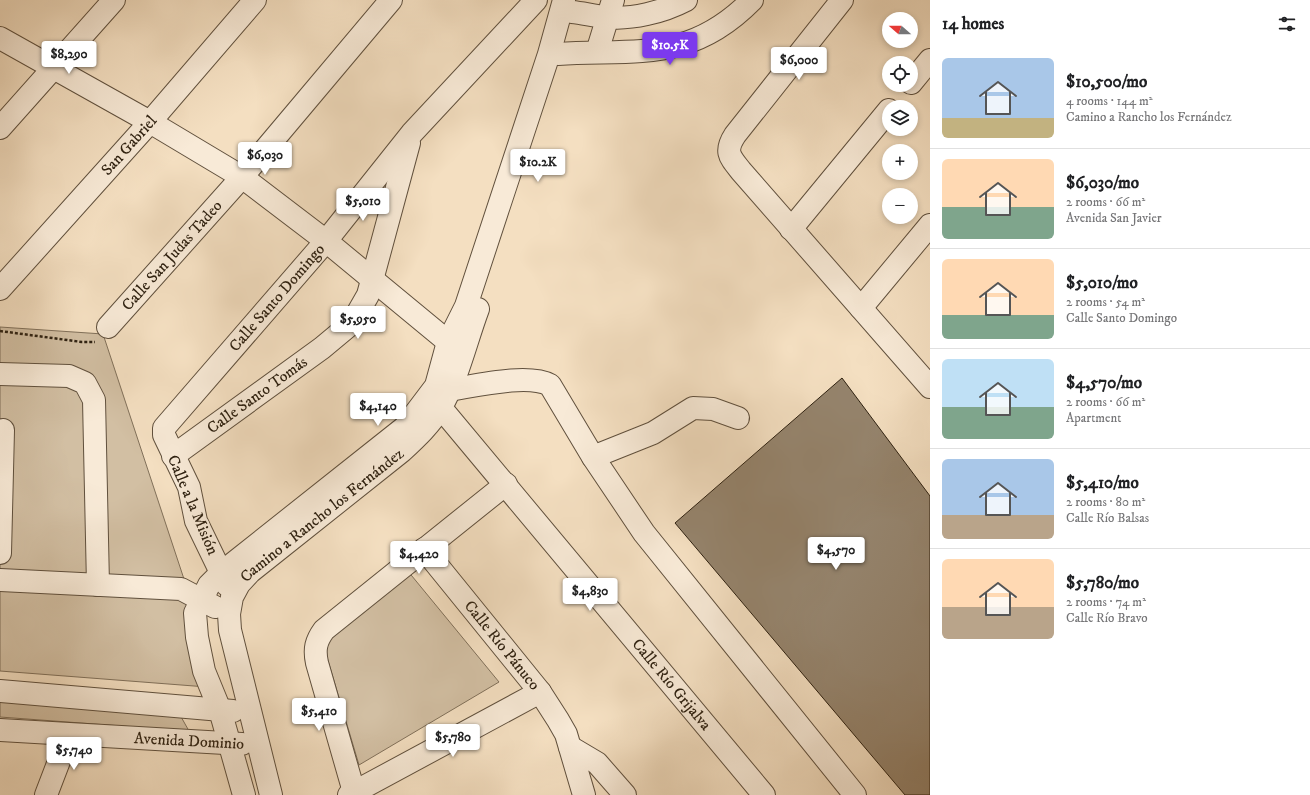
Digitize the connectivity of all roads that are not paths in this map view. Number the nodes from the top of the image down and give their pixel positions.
1 (114, 0) edge
2 (255, 0) edge
3 (391, 0) edge
4 (536, 0) edge
5 (686, 0) edge
6 (752, 0) edge
7 (842, 0) edge
8 (571, 4) edge
9 (610, 9) edge
10 (0, 38) edge
11 (597, 52) junction
12 (558, 54) junction
13 (930, 60) edge
14 (54, 67) junction
15 (918, 74) edge
16 (903, 92) edge
17 (897, 100) edge
18 (882, 118) edge
19 (150, 122) junction
20 (0, 128) edge
21 (412, 133) junction
22 (242, 177) junction
23 (930, 225) edge
24 (791, 229) junction
25 (326, 241) junction
26 (372, 278) junction
27 (0, 289) edge
28 (861, 308) junction
29 (101, 334) road end
30 (455, 348) junction
31 (0, 374) edge
32 (930, 387) edge
33 (445, 399) junction
34 (738, 418) dead end
35 (3, 430) dead end
36 (164, 435) joint
37 (173, 456) junction
38 (593, 457) junction
39 (506, 484) junction
40 (424, 549) junction
41 (0, 553) edge
42 (222, 573) junction
43 (0, 580) edge
44 (98, 585) junction
45 (202, 600) junction
46 (230, 605) junction
47 (0, 691) edge
48 (540, 692) junction
49 (220, 710) junction
50 (250, 712) junction
51 (0, 730) edge
52 (69, 735) junction
53 (228, 743) junction
54 (258, 744) junction
55 (570, 747) junction
56 (351, 794) edge
57 (46, 795) edge
58 (244, 795) edge
59 (271, 795) edge
60 (584, 795) edge
61 (625, 795) edge
62 (764, 795) edge
63 (855, 795) edge

1 - 14 street
2 - 19 street, San Gabriel
3 - 22 street, Calle San Judas Tadeo
4 - 21 street, Calle Santo Domingo
5 - 9 street
6 - 11 street
7 - 24 street
8 - 9 street
8 - 12 street, Camino a Rancho los Fernández
8 - 30 street
9 - 11 street
10 - 14 street
11 - 12 street
12 - 30 street, Camino a Rancho los Fernández
13 - 15 street
14 - 19 street
14 - 20 street
16 - 17 street
18 - 24 street
19 - 22 street
19 - 27 street, San Gabriel
21 - 25 street, Calle Santo Domingo
21 - 26 street, Calle Santo Tomás
22 - 25 street
22 - 29 street, Calle San Judas Tadeo
23 - 28 street
24 - 28 street
25 - 26 street
25 - 36 street, Calle Santo Domingo
26 - 30 street
26 - 37 street, Calle Santo Tomás
28 - 32 street
30 - 33 street, Camino a Rancho los Fernández
30 - 42 street
31 - 44 street
33 - 38 street
33 - 39 street, Calle Río Grijalva
33 - 46 street, Camino a Rancho los Fernández
34 - 38 street
35 - 41 street
36 - 37 street, Calle a la Misión
37 - 42 street, Calle a la Misión
38 - 63 street
39 - 40 street
39 - 62 street, Calle Río Grijalva
40 - 48 street, Calle Río Pánuco
40 - 56 street
42 - 45 street
42 - 46 street, Calle a la Misión
43 - 44 street
44 - 45 street
45 - 46 street
45 - 49 street
46 - 50 street
47 - 49 street, Avenida Dominio
48 - 55 street, Calle Río Pánuco
48 - 56 street
49 - 50 street, Avenida Dominio
49 - 53 street
50 - 54 street
51 - 52 street, Avenida Dominio
52 - 53 street, Avenida Dominio
52 - 57 street
53 - 54 street, Avenida Dominio
53 - 58 street
54 - 59 street
55 - 60 street, Calle Río Pánuco
55 - 61 street

